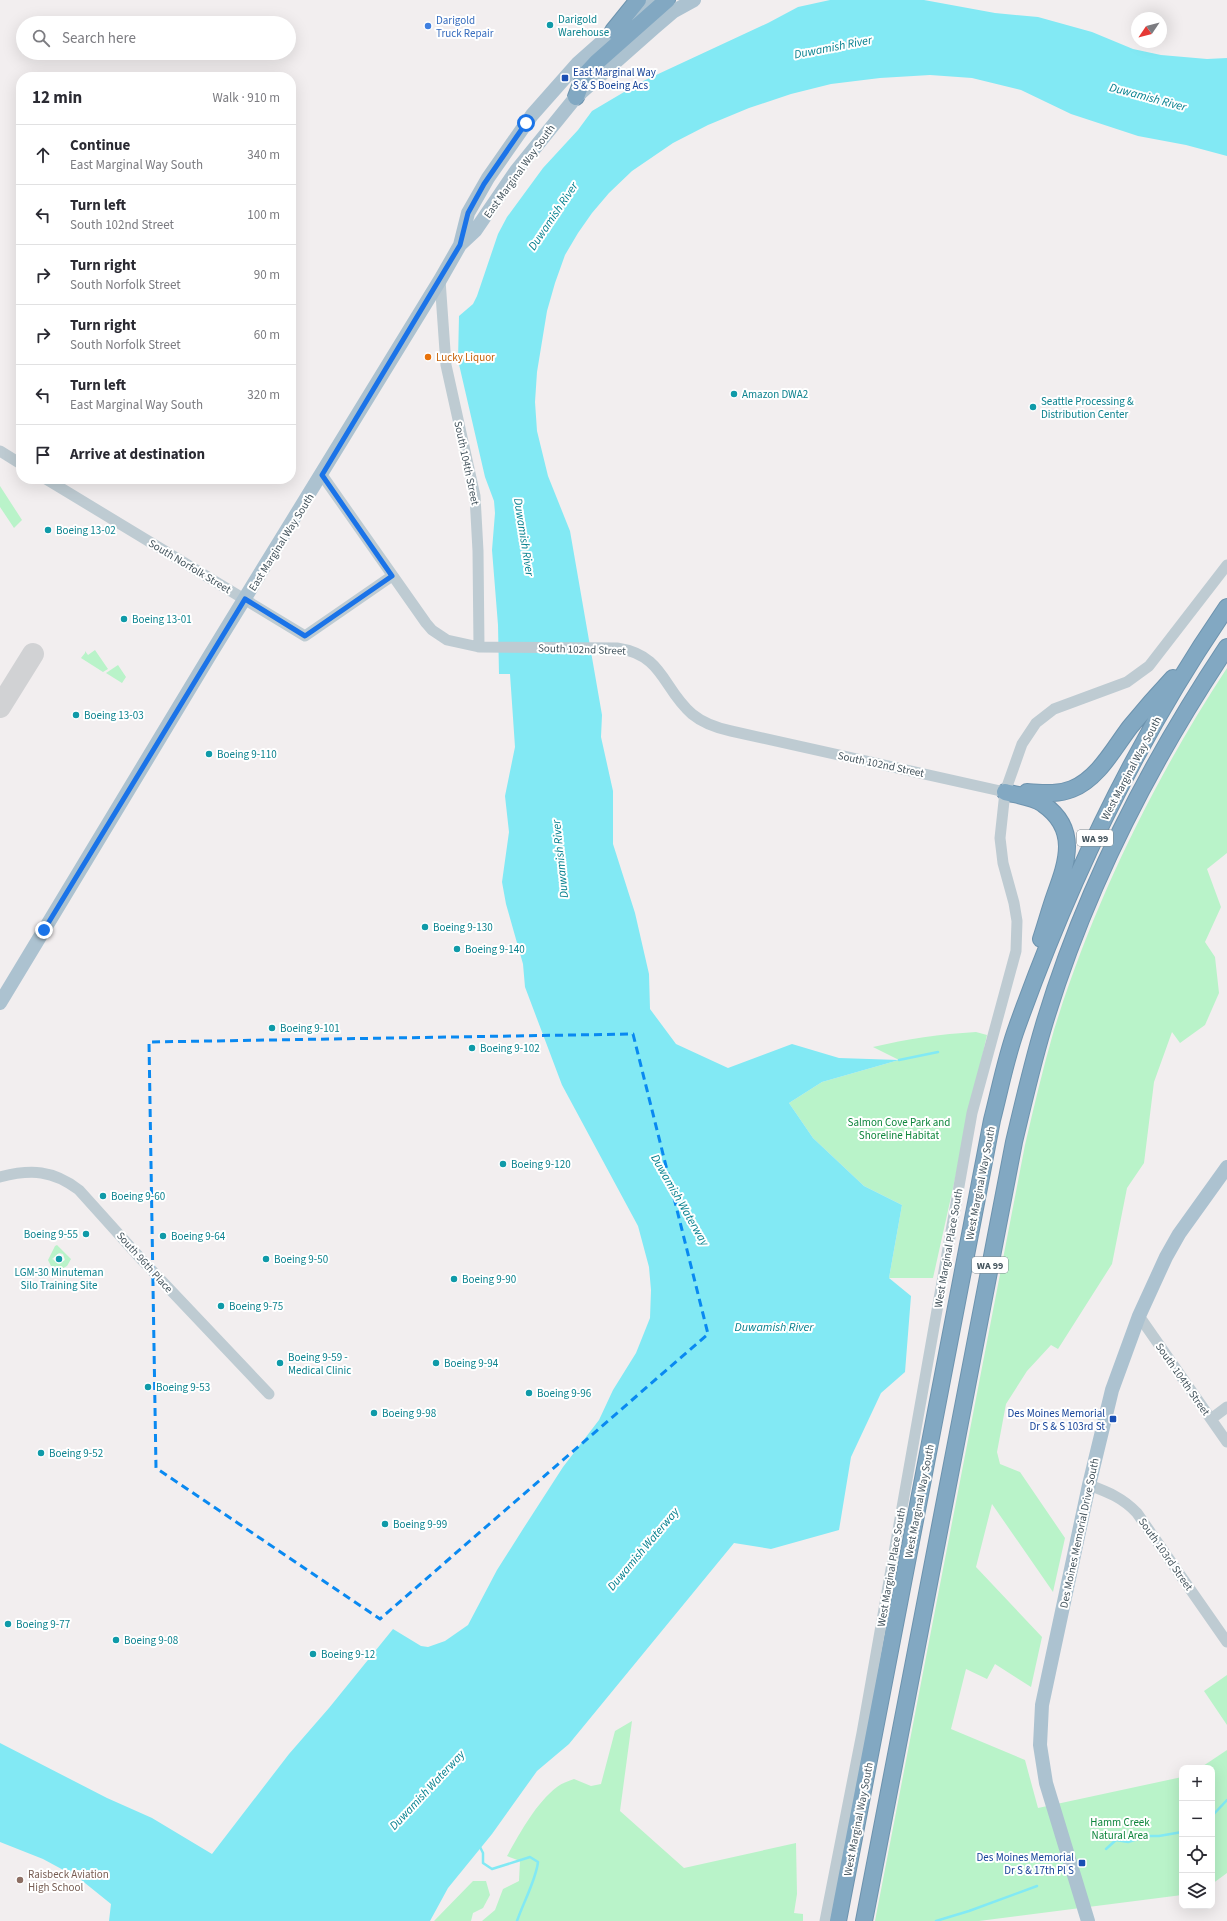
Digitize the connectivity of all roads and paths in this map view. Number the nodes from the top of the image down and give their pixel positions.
1 (638, 0) edge
2 (649, 0) edge
3 (684, 0) edge
4 (694, 0) edge
5 (671, 6) edge
6 (613, 31) junction
7 (576, 97) joint
8 (460, 245) junction
9 (440, 280) junction
10 (0, 451) edge
11 (16, 461) edge
12 (322, 475) junction
13 (54, 484) edge
14 (1227, 565) edge
15 (392, 576) junction
16 (245, 599) junction
17 (1227, 607) edge
18 (479, 647) junction
19 (1227, 647) edge
20 (1192, 657) junction
21 (1005, 792) junction
22 (0, 1003) edge
23 (1017, 1027) junction
24 (1227, 1167) edge
25 (0, 1177) edge
26 (1139, 1316) junction
27 (269, 1394) dead end
28 (1227, 1407) edge
29 (1211, 1419) junction
30 (1227, 1442) edge
31 (1089, 1485) junction
32 (1227, 1642) edge
33 (825, 1921) edge
34 (838, 1921) edge
35 (864, 1921) edge
36 (1088, 1921) edge

1 - 6 highway
2 - 6 main road, East Marginal Way South
3 - 5 street
4 - 5 main road
5 - 7 highway
6 - 8 main road, East Marginal Way South
7 - 8 main road, East Marginal Way South
8 - 9 main road, East Marginal Way South
9 - 12 main road, East Marginal Way South
9 - 18 street, South 104th Street
10 - 11 street
12 - 15 street, South 102nd Street
12 - 16 main road, East Marginal Way South
13 - 16 street, South Norfolk Street
14 - 21 street, West Marginal Place South
15 - 16 street, South Norfolk Street
15 - 18 street, South 102nd Street
16 - 22 main road, East Marginal Way South
17 - 20 highway, West Marginal Way South / WA 99
18 - 21 street, South 102nd Street
19 - 35 highway, West Marginal Way South / WA 99
20 - 21 highway
20 - 23 highway, West Marginal Way South / WA 99
21 - 23 highway
21 - 33 street, West Marginal Place South
23 - 34 highway, West Marginal Way South / WA 99
24 - 26 main road, Des Moines Memorial Drive South
25 - 27 street, South 96th Place
26 - 29 street, South 104th Street
26 - 31 main road, Des Moines Memorial Drive South
28 - 29 street
29 - 30 street, South 104th Street
31 - 32 street, South 103rd Street
31 - 36 main road, Des Moines Memorial Drive South

